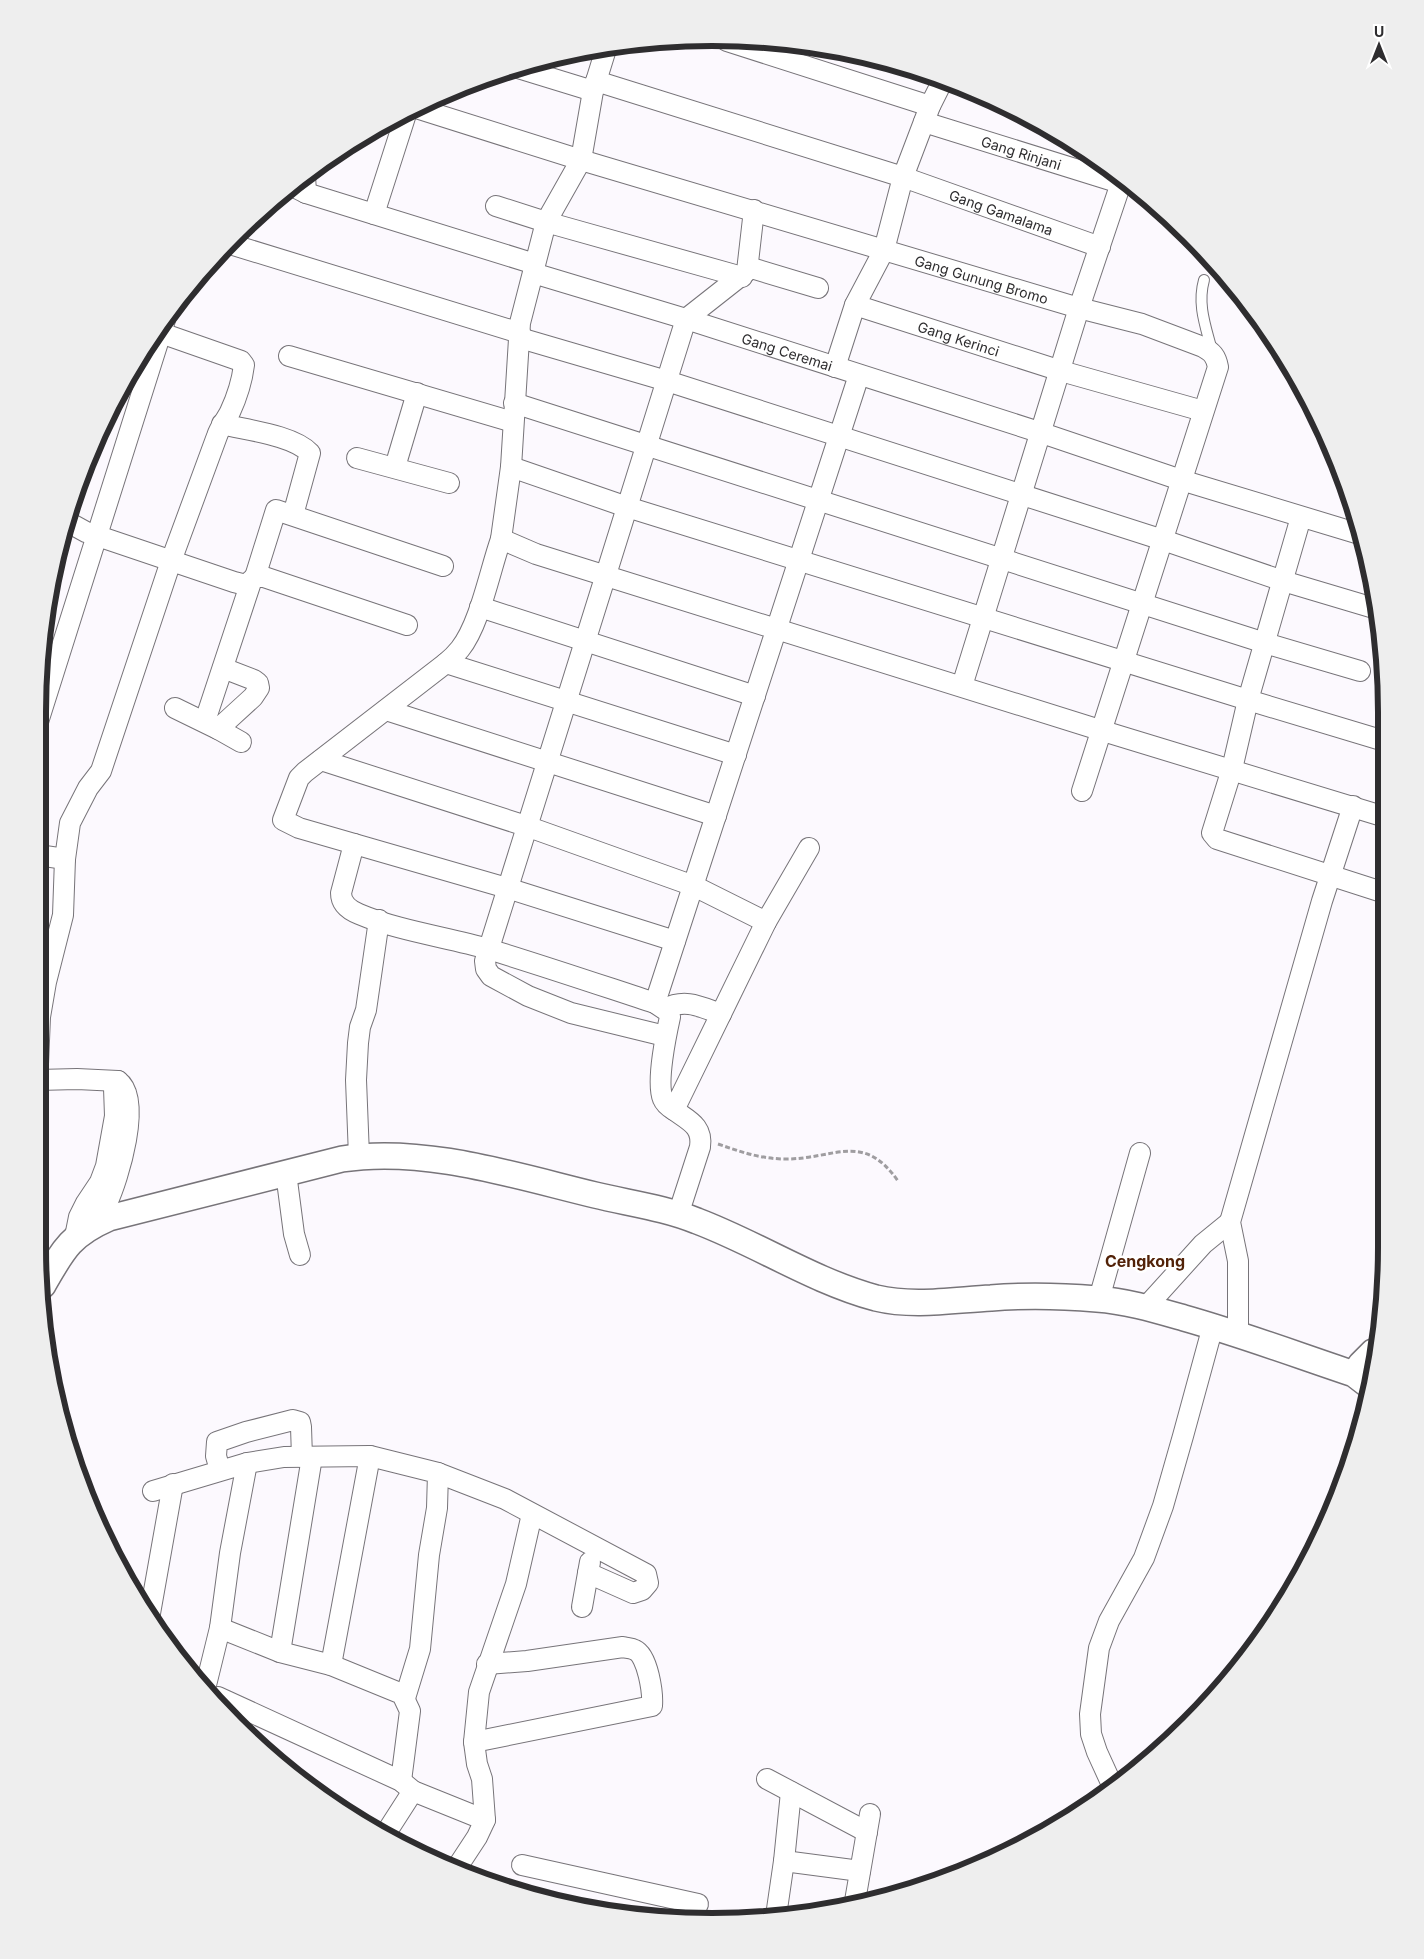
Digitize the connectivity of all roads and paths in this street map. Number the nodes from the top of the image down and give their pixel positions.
1 (745, 47) edge
2 (604, 55) edge
3 (532, 71) edge
4 (594, 86) junction
5 (940, 87) edge
6 (426, 111) edge
7 (927, 114) junction
8 (403, 123) edge
9 (581, 160) junction
10 (903, 177) junction
11 (1108, 178) edge
12 (304, 186) edge
13 (1120, 186) edge
14 (496, 206) dead end
15 (754, 210) junction
16 (374, 214) junction
17 (546, 222) junction
18 (236, 246) edge
19 (1100, 247) junction
20 (884, 250) junction
21 (534, 269) junction
22 (745, 272) junction
23 (1204, 280) dead end
24 (818, 288) dead end
25 (855, 306) junction
26 (1079, 308) junction
27 (686, 319) junction
28 (168, 329) edge
29 (520, 335) junction
30 (159, 341) edge
31 (1212, 352) junction
32 (289, 356) dead end
33 (835, 367) junction
34 (1061, 370) junction
35 (859, 374) junction
36 (666, 381) junction
37 (417, 394) junction
38 (1202, 411) junction
39 (514, 413) junction
40 (222, 424) junction
41 (1042, 433) junction
42 (839, 436) junction
43 (646, 445) junction
44 (357, 458) dead end
45 (395, 467) junction
46 (511, 467) junction
47 (1181, 480) junction
48 (449, 483) dead end
49 (1022, 495) junction
50 (818, 500) junction
51 (627, 507) junction
52 (293, 515) junction
53 (1301, 517) junction
54 (74, 525) edge
55 (1353, 532) edge
56 (98, 536) junction
57 (501, 539) junction
58 (1163, 540) junction
59 (1002, 558) junction
60 (799, 560) junction
61 (171, 561) junction
62 (443, 566) dead end
63 (606, 575) junction
64 (253, 579) junction
65 (1283, 581) junction
66 (1143, 604) junction
67 (480, 607) junction
68 (1369, 607) edge
69 (983, 617) junction
70 (408, 625) dead end
71 (777, 629) junction
72 (584, 642) junction
73 (1265, 643) junction
74 (1124, 661) junction
75 (446, 663) junction
76 (223, 668) junction
77 (1360, 670) dead end
78 (962, 686) junction
79 (47, 695) edge
80 (755, 696) junction
81 (1248, 700) junction
82 (566, 701) junction
83 (175, 708) dead end
84 (386, 710) junction
85 (212, 725) junction
86 (1103, 731) junction
87 (1378, 739) edge
88 (241, 742) dead end
89 (736, 755) junction
90 (321, 760) junction
91 (546, 762) junction
92 (1232, 769) junction
93 (1082, 791) dead end
94 (1353, 806) junction
95 (1378, 815) edge
96 (716, 816) junction
97 (526, 826) junction
98 (354, 844) junction
99 (809, 848) dead end
100 (46, 855) edge
101 (65, 859) junction
102 (1331, 874) junction
103 (694, 886) junction
104 (507, 888) junction
105 (1378, 891) edge
106 (380, 920) junction
107 (766, 922) junction
108 (675, 941) junction
109 (488, 949) junction
110 (46, 982) edge
111 (660, 1006) junction
112 (721, 1014) junction
113 (665, 1036) junction
114 (46, 1080) edge
115 (674, 1110) junction
116 (701, 1138) junction
117 (1140, 1153) dead end
118 (359, 1156) junction
119 (286, 1174) junction
120 (898, 1180) dead end
121 (678, 1215) junction
122 (1230, 1222) junction
123 (83, 1231) junction
124 (300, 1255) dead end
125 (47, 1276) edge
126 (1100, 1299) junction
127 (1146, 1307) junction
128 (1213, 1326) junction
129 (1238, 1334) junction
130 (1368, 1357) edge
131 (1360, 1379) edge
132 (370, 1456) junction
133 (307, 1457) junction
134 (247, 1463) junction
135 (220, 1470) junction
136 (438, 1473) junction
137 (173, 1484) junction
138 (153, 1491) dead end
139 (532, 1514) junction
140 (593, 1546) junction
141 (588, 1573) junction
142 (152, 1607) edge
143 (582, 1607) dead end
144 (220, 1628) junction
145 (280, 1652) junction
146 (487, 1664) junction
147 (331, 1665) junction
148 (207, 1681) edge
149 (405, 1698) junction
150 (226, 1702) edge
151 (474, 1742) junction
152 (767, 1779) dead end
153 (1110, 1780) edge
154 (407, 1786) junction
155 (791, 1792) junction
156 (485, 1820) junction
157 (388, 1829) edge
158 (784, 1861) junction
159 (460, 1863) edge
160 (522, 1865) dead end
161 (860, 1871) junction
162 (857, 1897) edge
163 (698, 1903) edge
164 (777, 1909) edge

1 - 7 street, Gang Rinjani
2 - 4 street
3 - 4 street, Gang Gamalama
4 - 9 street
4 - 10 street, Gang Gamalama
5 - 7 street
6 - 9 street, Gang Gunung Bromo
7 - 10 street
7 - 11 street, Gang Rinjani
8 - 16 street
9 - 15 street, Gang Gunung Bromo
9 - 17 street
10 - 19 street, Gang Gamalama
10 - 20 street
12 - 16 street, Gang Ceremai
13 - 19 street
14 - 17 street
15 - 20 street, Gang Gunung Bromo
15 - 22 street
16 - 21 street, Gang Ceremai
17 - 21 street
17 - 22 street
18 - 29 street
19 - 26 street
20 - 25 street
20 - 26 street, Gang Gunung Bromo
21 - 27 street, Gang Ceremai
21 - 29 street
22 - 24 street
22 - 27 street
23 - 31 lane
25 - 33 street
25 - 34 street, Gang Kerinci
26 - 31 street, Gang Gunung Bromo
26 - 34 street
27 - 33 street, Gang Ceremai
27 - 36 street
28 - 40 street
29 - 36 street
29 - 39 street
30 - 56 street
31 - 38 street
32 - 37 street
33 - 35 street, Gang Ceremai
34 - 38 street, Gang Kerinci
34 - 41 street
35 - 41 street, Gang Ceremai
35 - 42 street
36 - 42 street
36 - 43 street
37 - 39 street
37 - 45 street
38 - 47 street
39 - 43 street
39 - 46 street
40 - 52 street
40 - 61 street
41 - 47 street, Gang Ceremai
41 - 49 street
42 - 49 street
42 - 50 street
43 - 50 street
43 - 51 street
44 - 45 street
45 - 48 street
46 - 51 street
46 - 57 street
47 - 53 street, Gang Ceremai
47 - 58 street
49 - 58 street
49 - 59 street
50 - 59 street
50 - 60 street
51 - 60 street
51 - 63 street
52 - 62 street
52 - 64 street
53 - 55 street, Gang Ceremai
53 - 65 street
54 - 56 street
56 - 61 street
56 - 79 street
57 - 63 street
57 - 67 street
58 - 65 street
58 - 66 street
59 - 66 street
59 - 69 street
60 - 69 street
60 - 71 street
61 - 64 street
61 - 101 street
63 - 71 street
63 - 72 street
64 - 70 street
64 - 76 street
65 - 68 street
65 - 73 street
66 - 73 street
66 - 74 street
67 - 72 street
67 - 75 street
69 - 74 street
69 - 78 street
71 - 78 street
71 - 80 street
72 - 80 street
72 - 82 street
73 - 77 street
73 - 81 street
74 - 81 street
74 - 86 street
75 - 82 street
75 - 84 street
76 - 85 street
76 - 85 street
78 - 86 street
80 - 89 street
81 - 87 street
81 - 92 street
82 - 89 street
82 - 91 street
83 - 85 street
84 - 90 street
84 - 91 street
85 - 88 street
86 - 92 street
86 - 93 street
89 - 96 street
90 - 97 street
90 - 98 street
91 - 96 street
91 - 97 street
92 - 94 street
92 - 102 street
94 - 95 street
94 - 102 street
96 - 103 street
97 - 103 street
97 - 104 street
98 - 104 street
98 - 106 street
99 - 107 street
100 - 101 street
101 - 110 street
102 - 105 street
102 - 122 street
103 - 107 street
103 - 108 street
104 - 108 street
104 - 109 street
106 - 109 street
106 - 118 street
107 - 112 street
108 - 111 street
109 - 111 street
109 - 113 street
111 - 112 street
111 - 113 street
112 - 115 street
113 - 115 street
114 - 123 street
115 - 116 street
116 - 120 path
116 - 121 street
117 - 126 street
118 - 119 street
118 - 121 street
119 - 123 street
119 - 124 street
121 - 126 street
122 - 127 street
122 - 129 street
123 - 125 street
126 - 127 street
127 - 128 street
128 - 129 street
128 - 153 street
129 - 131 street
130 - 131 street
132 - 133 street
132 - 136 street
132 - 147 street
133 - 134 street
133 - 135 street
133 - 145 street
134 - 135 street
134 - 144 street
135 - 137 street
136 - 139 street
136 - 149 street
137 - 138 street
137 - 142 street
139 - 140 street
139 - 146 street
140 - 141 street
140 - 141 street
141 - 143 street
144 - 145 street
144 - 148 street
145 - 147 street
146 - 151 street
146 - 151 street
147 - 149 street
149 - 154 street
150 - 154 street
151 - 156 street
152 - 155 street
154 - 156 street
154 - 157 street
155 - 158 street
155 - 161 street
156 - 159 street
158 - 161 street
158 - 164 street
160 - 163 street
161 - 162 street

